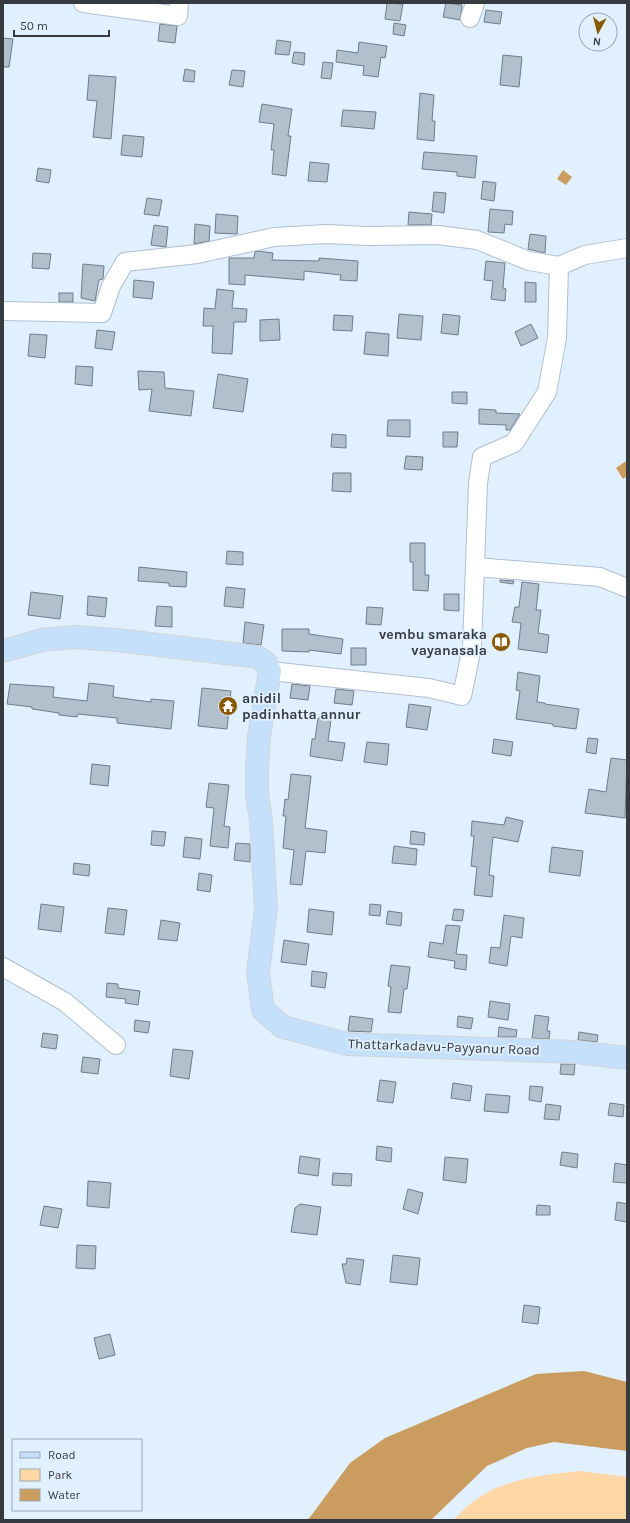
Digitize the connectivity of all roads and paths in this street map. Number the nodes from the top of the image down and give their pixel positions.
1 (84, 3) edge
2 (179, 3) edge
3 (627, 248) edge
4 (559, 266) junction
5 (3, 311) edge
6 (476, 567) junction
7 (627, 588) edge
8 (3, 651) edge
9 (270, 671) junction
10 (3, 967) edge
11 (116, 1046) dead end
12 (627, 1058) edge

1 - 2 street
3 - 4 street
4 - 5 street
4 - 6 street
6 - 7 street
6 - 9 street
8 - 9 main road
9 - 12 main road, Thattarkadavu-Payyanur Road
10 - 11 street

